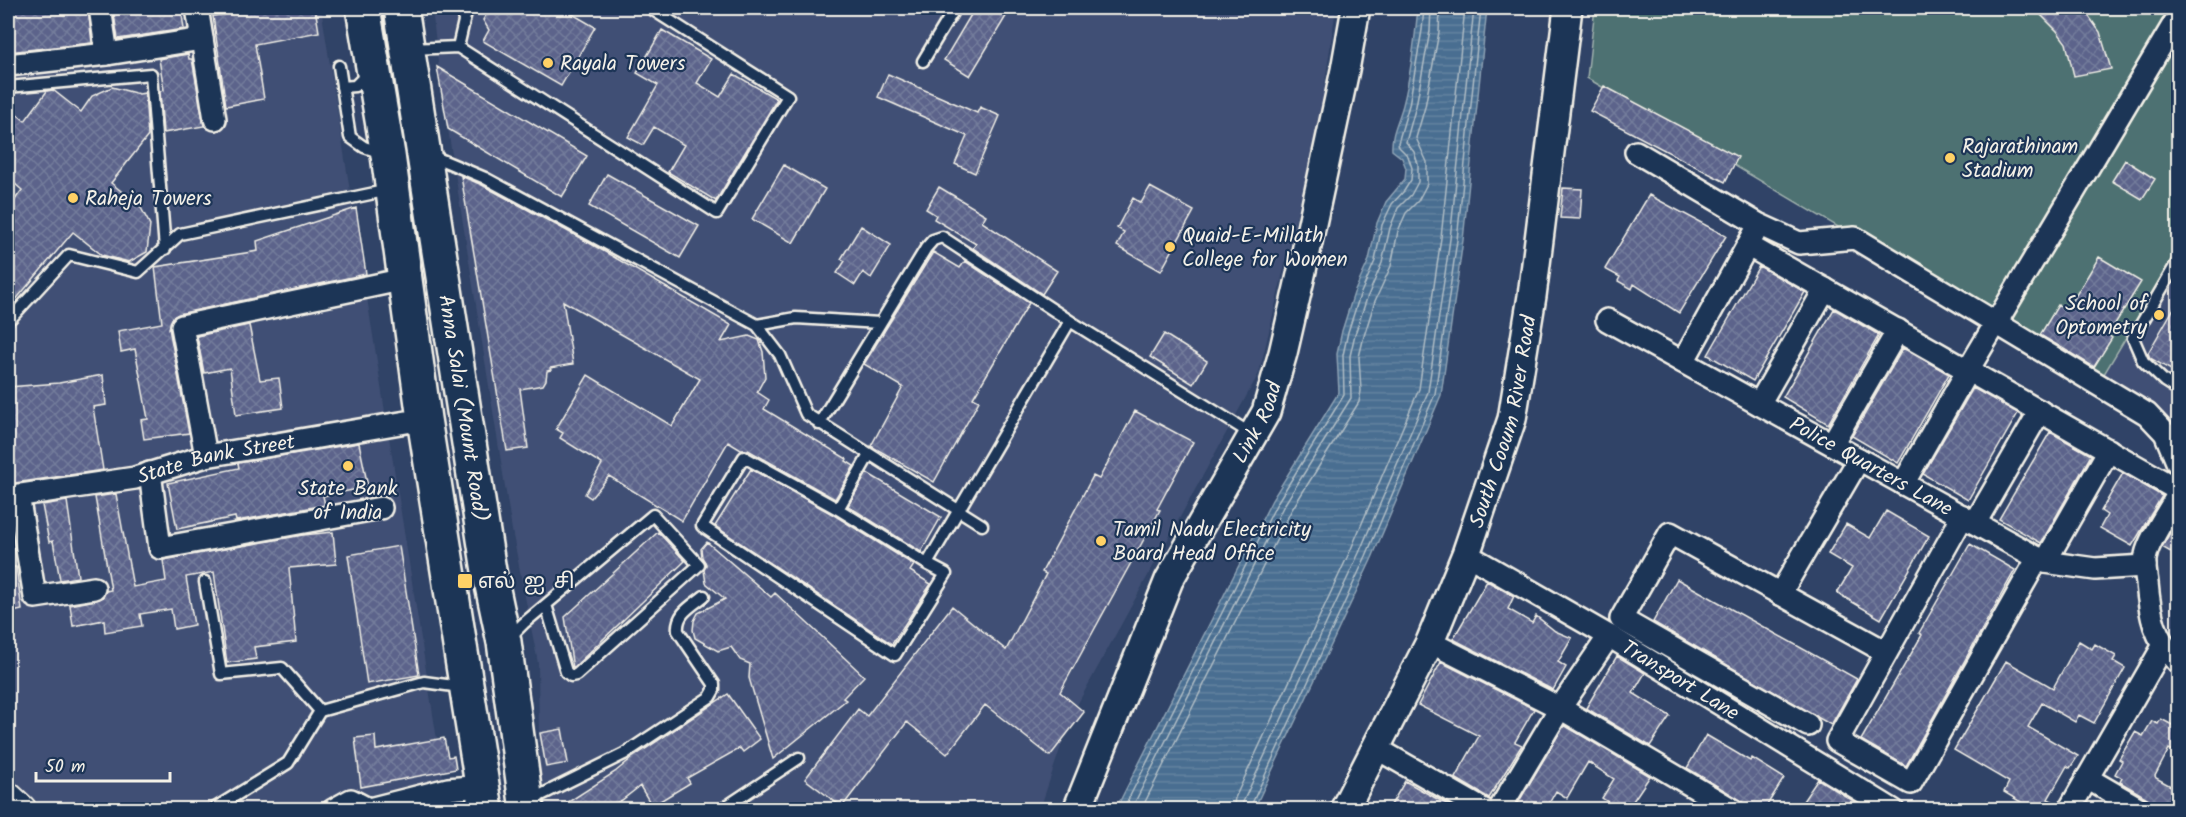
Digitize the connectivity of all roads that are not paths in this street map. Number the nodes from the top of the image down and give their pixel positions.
1 (100, 8) edge
2 (197, 8) edge
3 (363, 8) edge
4 (401, 8) edge
5 (468, 8) edge
6 (650, 8) edge
7 (955, 8) edge
8 (1356, 8) edge
9 (1568, 8) edge
10 (2178, 17) edge
11 (202, 39) junction
12 (458, 47) junction
13 (408, 49) junction
14 (107, 54) junction
15 (923, 61) dead end
16 (8, 65) edge
17 (339, 66) dead end
18 (373, 67) junction
19 (8, 87) edge
20 (342, 87) junction
21 (215, 119) dead end
22 (424, 152) junction
23 (1636, 152) dead end
24 (388, 155) junction
25 (393, 189) junction
26 (1758, 224) junction
27 (1749, 246) junction
28 (165, 249) junction
29 (2178, 261) edge
30 (405, 279) junction
31 (1824, 289) junction
32 (8, 319) edge
33 (1607, 320) dead end
34 (1070, 321) junction
35 (1997, 322) junction
36 (880, 323) junction
37 (757, 325) junction
38 (1898, 330) junction
39 (1683, 362) junction
40 (1968, 370) junction
41 (2178, 390) edge
42 (1759, 404) junction
43 (2040, 411) junction
44 (424, 419) junction
45 (819, 424) junction
46 (1254, 436) junction
47 (1832, 444) junction
48 (2109, 450) junction
49 (869, 455) junction
50 (206, 456) junction
51 (1859, 459) junction
52 (2178, 464) edge
53 (150, 473) junction
54 (1903, 484) junction
55 (2178, 492) edge
56 (13, 496) edge
57 (381, 508) dead end
58 (838, 509) junction
59 (960, 512) junction
60 (1969, 520) junction
61 (982, 525) dead end
62 (1466, 554) junction
63 (2041, 560) junction
64 (927, 564) junction
65 (2145, 566) junction
66 (489, 570) junction
67 (450, 579) junction
68 (205, 582) dead end
69 (94, 588) dead end
70 (1780, 594) junction
71 (704, 596) dead end
72 (546, 605) junction
73 (1609, 636) junction
74 (504, 642) junction
75 (1430, 642) junction
76 (2164, 645) junction
77 (1886, 652) junction
78 (2178, 662) edge
79 (468, 688) junction
80 (1560, 708) junction
81 (320, 711) junction
82 (1808, 725) dead end
83 (1376, 748) junction
84 (799, 758) dead end
85 (2087, 778) junction
86 (8, 798) edge
87 (484, 798) edge
88 (527, 806) edge
89 (370, 809) edge
90 (21, 810) edge
91 (212, 810) edge
92 (333, 810) edge
93 (721, 810) edge
94 (1077, 810) edge
95 (1344, 810) edge
96 (1484, 810) edge
97 (1499, 810) edge
98 (1733, 810) edge
99 (1893, 810) edge
100 (2069, 810) edge
101 (2142, 810) edge

1 - 14 street
2 - 11 street
3 - 18 main road, Anna Salai (Mount Road)
4 - 13 main road, Anna Salai (Mount Road)
5 - 12 lane
6 - 12 lane
7 - 15 lane
8 - 46 street, Link Road
9 - 62 street, South Cooum River Road
10 - 35 street
11 - 14 street
11 - 21 street
12 - 13 lane
13 - 22 main road, Anna Salai (Mount Road)
14 - 16 street
17 - 20 lane
18 - 20 lane
18 - 24 main road, Anna Salai (Mount Road)
19 - 28 lane
20 - 24 lane
22 - 37 lane
22 - 66 main road, Anna Salai (Mount Road)
23 - 26 street
24 - 25 main road, Anna Salai (Mount Road)
25 - 28 lane
25 - 30 main road, Anna Salai (Mount Road)
26 - 27 street
26 - 35 street
27 - 31 street
27 - 39 street
28 - 32 lane
29 - 41 lane
30 - 44 main road, Anna Salai (Mount Road)
30 - 50 street
31 - 38 street
31 - 42 street
33 - 39 street, Police Quarters Lane
34 - 36 lane
34 - 46 lane
34 - 59 lane
35 - 40 street
35 - 52 street
36 - 37 lane
36 - 45 lane
37 - 45 lane
38 - 40 street
38 - 47 street
39 - 42 street, Police Quarters Lane
40 - 43 street
40 - 54 street
42 - 47 street, Police Quarters Lane
43 - 48 street
43 - 60 street
44 - 50 street, State Bank Street
44 - 67 main road, Anna Salai (Mount Road)
45 - 49 lane
46 - 94 street, Link Road
47 - 51 street, Police Quarters Lane
48 - 55 street
48 - 63 street
49 - 58 lane
49 - 59 lane
50 - 53 street, State Bank Street
51 - 54 street, Police Quarters Lane
51 - 70 street
53 - 56 street, State Bank Street
53 - 57 street
54 - 60 street, Police Quarters Lane
55 - 65 street
56 - 69 street
58 - 64 lane
58 - 64 lane
59 - 61 lane
59 - 64 lane
60 - 63 street, Police Quarters Lane
60 - 77 street
62 - 73 street, Transport Lane
62 - 75 street, South Cooum River Road
63 - 65 street, Police Quarters Lane
63 - 77 street
65 - 76 street
66 - 67 main road
66 - 74 main road, Anna Salai (Mount Road)
67 - 79 main road, Anna Salai (Mount Road)
68 - 81 lane
70 - 77 street
70 - 82 street
71 - 88 lane
72 - 72 lane
72 - 74 lane
73 - 80 street
73 - 99 street, Transport Lane
74 - 88 main road, Anna Salai (Mount Road)
75 - 80 street
75 - 83 street, South Cooum River Road
76 - 78 street
76 - 85 street
79 - 81 lane
79 - 87 main road, Anna Salai (Mount Road)
80 - 97 street
80 - 98 street
81 - 91 lane
83 - 95 street, South Cooum River Road
83 - 96 street
84 - 93 lane
85 - 100 street
85 - 101 street
86 - 90 main road
87 - 89 street
89 - 92 street

